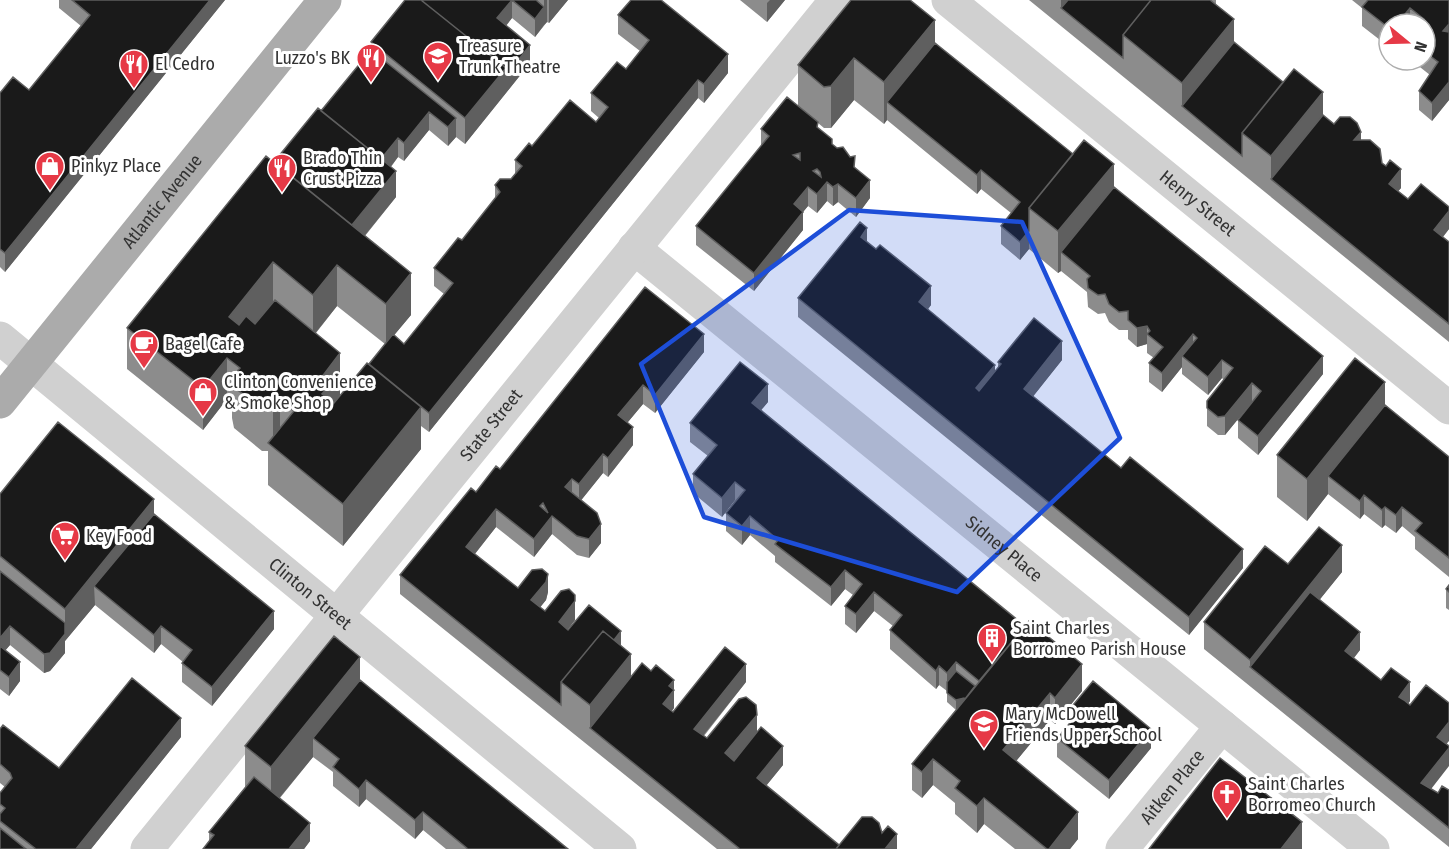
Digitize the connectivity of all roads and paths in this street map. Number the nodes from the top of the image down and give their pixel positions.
1 (325, 0) edge
2 (836, 0) edge
3 (948, 0) edge
4 (634, 248) junction
5 (0, 338) edge
6 (31, 363) junction
7 (0, 402) edge
8 (1449, 408) edge
9 (338, 614) junction
10 (1222, 726) junction
11 (147, 849) edge
12 (620, 849) edge
13 (1122, 849) edge
14 (1373, 849) edge

1 - 6 main road, Atlantic Avenue
2 - 4 street, State Street
3 - 8 street, Henry Street
4 - 9 street, State Street
4 - 10 street, Sidney Place
5 - 6 street, Clinton Street
6 - 7 main road, Atlantic Avenue
6 - 9 street, Clinton Street
9 - 11 street, State Street
9 - 12 street, Clinton Street
10 - 13 street, Aitken Place
10 - 14 street, Sidney Place

